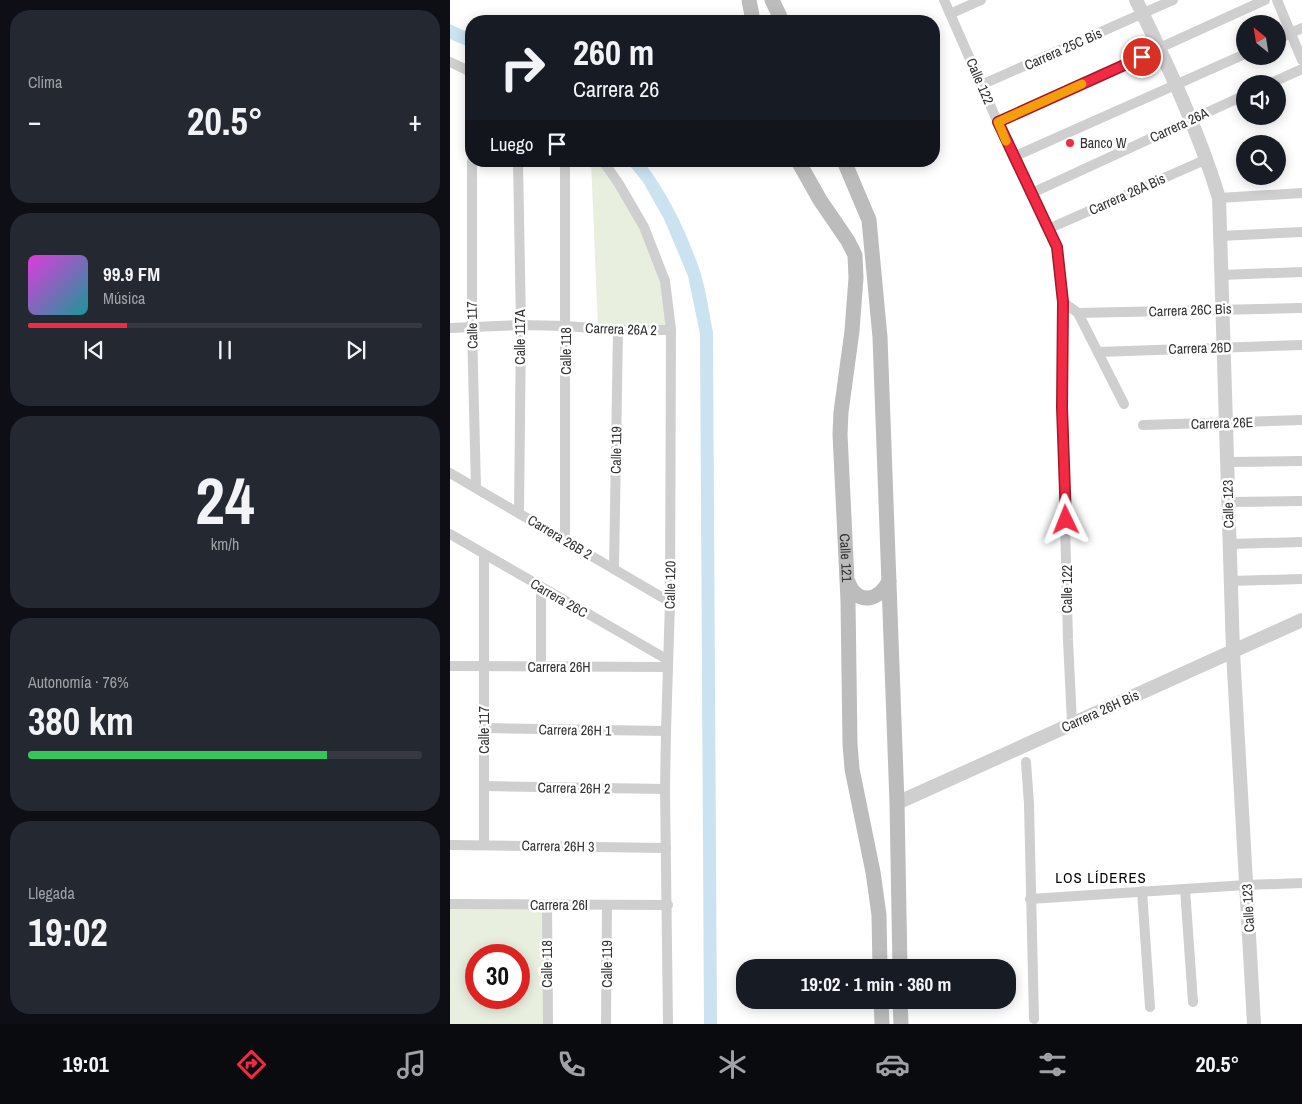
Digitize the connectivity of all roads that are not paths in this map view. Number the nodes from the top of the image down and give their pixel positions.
1 (749, 0) edge
2 (772, 0) edge
3 (944, 0) edge
4 (981, 0) edge
5 (1136, 0) edge
6 (1173, 0) edge
7 (1265, 0) edge
8 (1277, 0) edge
9 (950, 14) junction
10 (1142, 14) junction
11 (752, 15) edge
12 (779, 15) edge
13 (1302, 28) edge
14 (1290, 33) junction
15 (1286, 35) edge
16 (1160, 49) junction
17 (1236, 58) edge
18 (1302, 60) edge
19 (450, 62) edge
20 (465, 69) edge
21 (1302, 69) edge
22 (1286, 76) edge
23 (981, 85) junction
24 (1176, 85) junction
25 (1236, 99) edge
26 (1190, 120) junction
27 (998, 122) junction
28 (1013, 157) junction
29 (1207, 159) junction
30 (472, 167) edge
31 (518, 167) edge
32 (565, 167) edge
33 (607, 167) edge
34 (801, 167) edge
35 (847, 167) edge
36 (1032, 193) junction
37 (1302, 193) edge
38 (1218, 198) junction
39 (1048, 229) junction
40 (1302, 232) edge
41 (1220, 236) junction
42 (1302, 272) edge
43 (1221, 275) junction
44 (1063, 302) junction
45 (1302, 308) edge
46 (1222, 309) junction
47 (1078, 313) junction
48 (521, 325) junction
49 (566, 326) junction
50 (450, 328) edge
51 (472, 328) junction
52 (618, 330) junction
53 (671, 330) junction
54 (1302, 345) edge
55 (1223, 347) junction
56 (1098, 352) junction
57 (1124, 404) dead end
58 (1302, 420) edge
59 (1226, 422) junction
60 (1143, 425) dead end
61 (1302, 461) edge
62 (1228, 462) junction
63 (450, 472) edge
64 (476, 488) junction
65 (1302, 501) edge
66 (1228, 502) junction
67 (519, 513) junction
68 (450, 534) edge
69 (565, 540) junction
70 (1302, 542) edge
71 (1230, 544) junction
72 (484, 555) junction
73 (614, 569) junction
74 (1302, 579) edge
75 (889, 581) junction
76 (1231, 581) junction
77 (848, 582) junction
78 (541, 588) junction
79 (670, 602) junction
80 (1302, 620) edge
81 (1233, 652) junction
82 (668, 663) junction
83 (450, 666) edge
84 (484, 666) junction
85 (541, 667) junction
86 (1072, 723) junction
87 (484, 728) junction
88 (666, 731) junction
89 (1026, 762) dead end
90 (484, 786) junction
91 (665, 789) junction
92 (897, 803) junction
93 (450, 845) edge
94 (484, 845) junction
95 (666, 848) junction
96 (1302, 883) edge
97 (1246, 884) junction
98 (1185, 889) junction
99 (1142, 892) junction
100 (1030, 899) junction
101 (450, 904) edge
102 (547, 905) junction
103 (607, 905) junction
104 (668, 905) junction
105 (880, 959) edge
106 (900, 959) edge
107 (1193, 1002) dead end
108 (1150, 1006) dead end
109 (881, 1009) edge
110 (900, 1009) edge
111 (1034, 1019) dead end
112 (548, 1024) edge
113 (606, 1024) edge
114 (668, 1024) edge
115 (882, 1024) edge
116 (901, 1024) edge
117 (1254, 1024) edge

1 - 11 main road
2 - 12 main road
3 - 9 street, Calle 122
4 - 9 street
5 - 10 street, Calle 123
6 - 10 street, Carrera 25C Bis
7 - 16 street
8 - 14 street
9 - 23 street, Calle 122
10 - 16 street, Calle 123
10 - 23 street, Carrera 25C Bis
13 - 14 street
14 - 15 street
14 - 18 street
16 - 24 street, Calle 123
16 - 27 street
17 - 24 street
19 - 20 street
21 - 22 street
23 - 27 street, Calle 122
24 - 26 street, Calle 123
24 - 28 street
25 - 26 street, Carrera 26A
26 - 29 street, Calle 123
26 - 36 street, Carrera 26A
27 - 28 street, Calle 122
28 - 36 street, Calle 122
29 - 38 street, Calle 123
29 - 39 street, Carrera 26A Bis
30 - 51 street, Calle 117
31 - 48 street, Calle 117A
32 - 49 street, Calle 118
33 - 53 street, Calle 120
34 - 77 main road, Calle 121
35 - 75 main road
36 - 39 street, Calle 122
37 - 38 street
38 - 41 street, Calle 123
39 - 44 street, Calle 122
40 - 41 street
41 - 43 street, Calle 123
42 - 43 street
43 - 46 street, Calle 123
44 - 47 street
44 - 86 street, Calle 122
45 - 46 street, Carrera 26C Bis
46 - 47 street, Carrera 26C Bis
46 - 55 street, Calle 123
47 - 56 street
48 - 49 street, Carrera 26A 2
48 - 51 street, Carrera 26A 2
48 - 67 street, Calle 117A
49 - 52 street, Carrera 26A 2
49 - 69 street, Calle 118
50 - 51 street, Carrera 26A 2
51 - 64 street, Calle 117
52 - 53 street, Carrera 26A 2
52 - 73 street, Calle 119
53 - 79 street, Calle 120
54 - 55 street, Carrera 26D
55 - 56 street, Carrera 26D
55 - 59 street, Calle 123
56 - 57 street
58 - 59 street, Carrera 26E
59 - 60 street, Carrera 26E
59 - 62 street, Calle 123
61 - 62 street
62 - 66 street, Calle 123
63 - 64 street, Carrera 26B 2
64 - 67 street, Carrera 26B 2
65 - 66 street
66 - 71 street, Calle 123
67 - 69 street, Carrera 26B 2
68 - 72 street, Carrera 26C
69 - 73 street, Carrera 26B 2
70 - 71 street
71 - 76 street, Calle 123
72 - 78 street, Carrera 26C
72 - 84 street, Calle 117
73 - 79 street, Carrera 26B 2
74 - 76 street
75 - 77 main road
75 - 92 main road
76 - 81 street, Calle 123
77 - 105 main road, Calle 121
78 - 82 street, Carrera 26C
78 - 85 street
79 - 82 street, Calle 120
80 - 81 street, Carrera 26H Bis
81 - 86 street, Carrera 26H Bis
81 - 97 street, Calle 123
82 - 85 street, Carrera 26H
82 - 88 street, Calle 120
83 - 84 street, Carrera 26H
84 - 85 street, Carrera 26H
84 - 87 street, Calle 117
86 - 92 street, Carrera 26H Bis
87 - 88 street, Carrera 26H 1
87 - 90 street, Calle 117
88 - 91 street, Calle 120
89 - 100 street
90 - 91 street, Carrera 26H 2
90 - 94 street, Calle 117
91 - 95 street, Calle 120
92 - 106 main road
93 - 94 street, Carrera 26H 3
94 - 95 street, Carrera 26H 3
95 - 104 street, Calle 120
96 - 97 street
97 - 98 street
97 - 117 street, Calle 123
98 - 99 street
98 - 107 street
99 - 100 street
99 - 108 street
100 - 111 street
101 - 102 street, Carrera 26I
102 - 103 street, Carrera 26I
102 - 112 street, Calle 118
103 - 104 street, Carrera 26I
103 - 113 street, Calle 119
104 - 114 street, Calle 120
109 - 115 main road
110 - 116 main road

